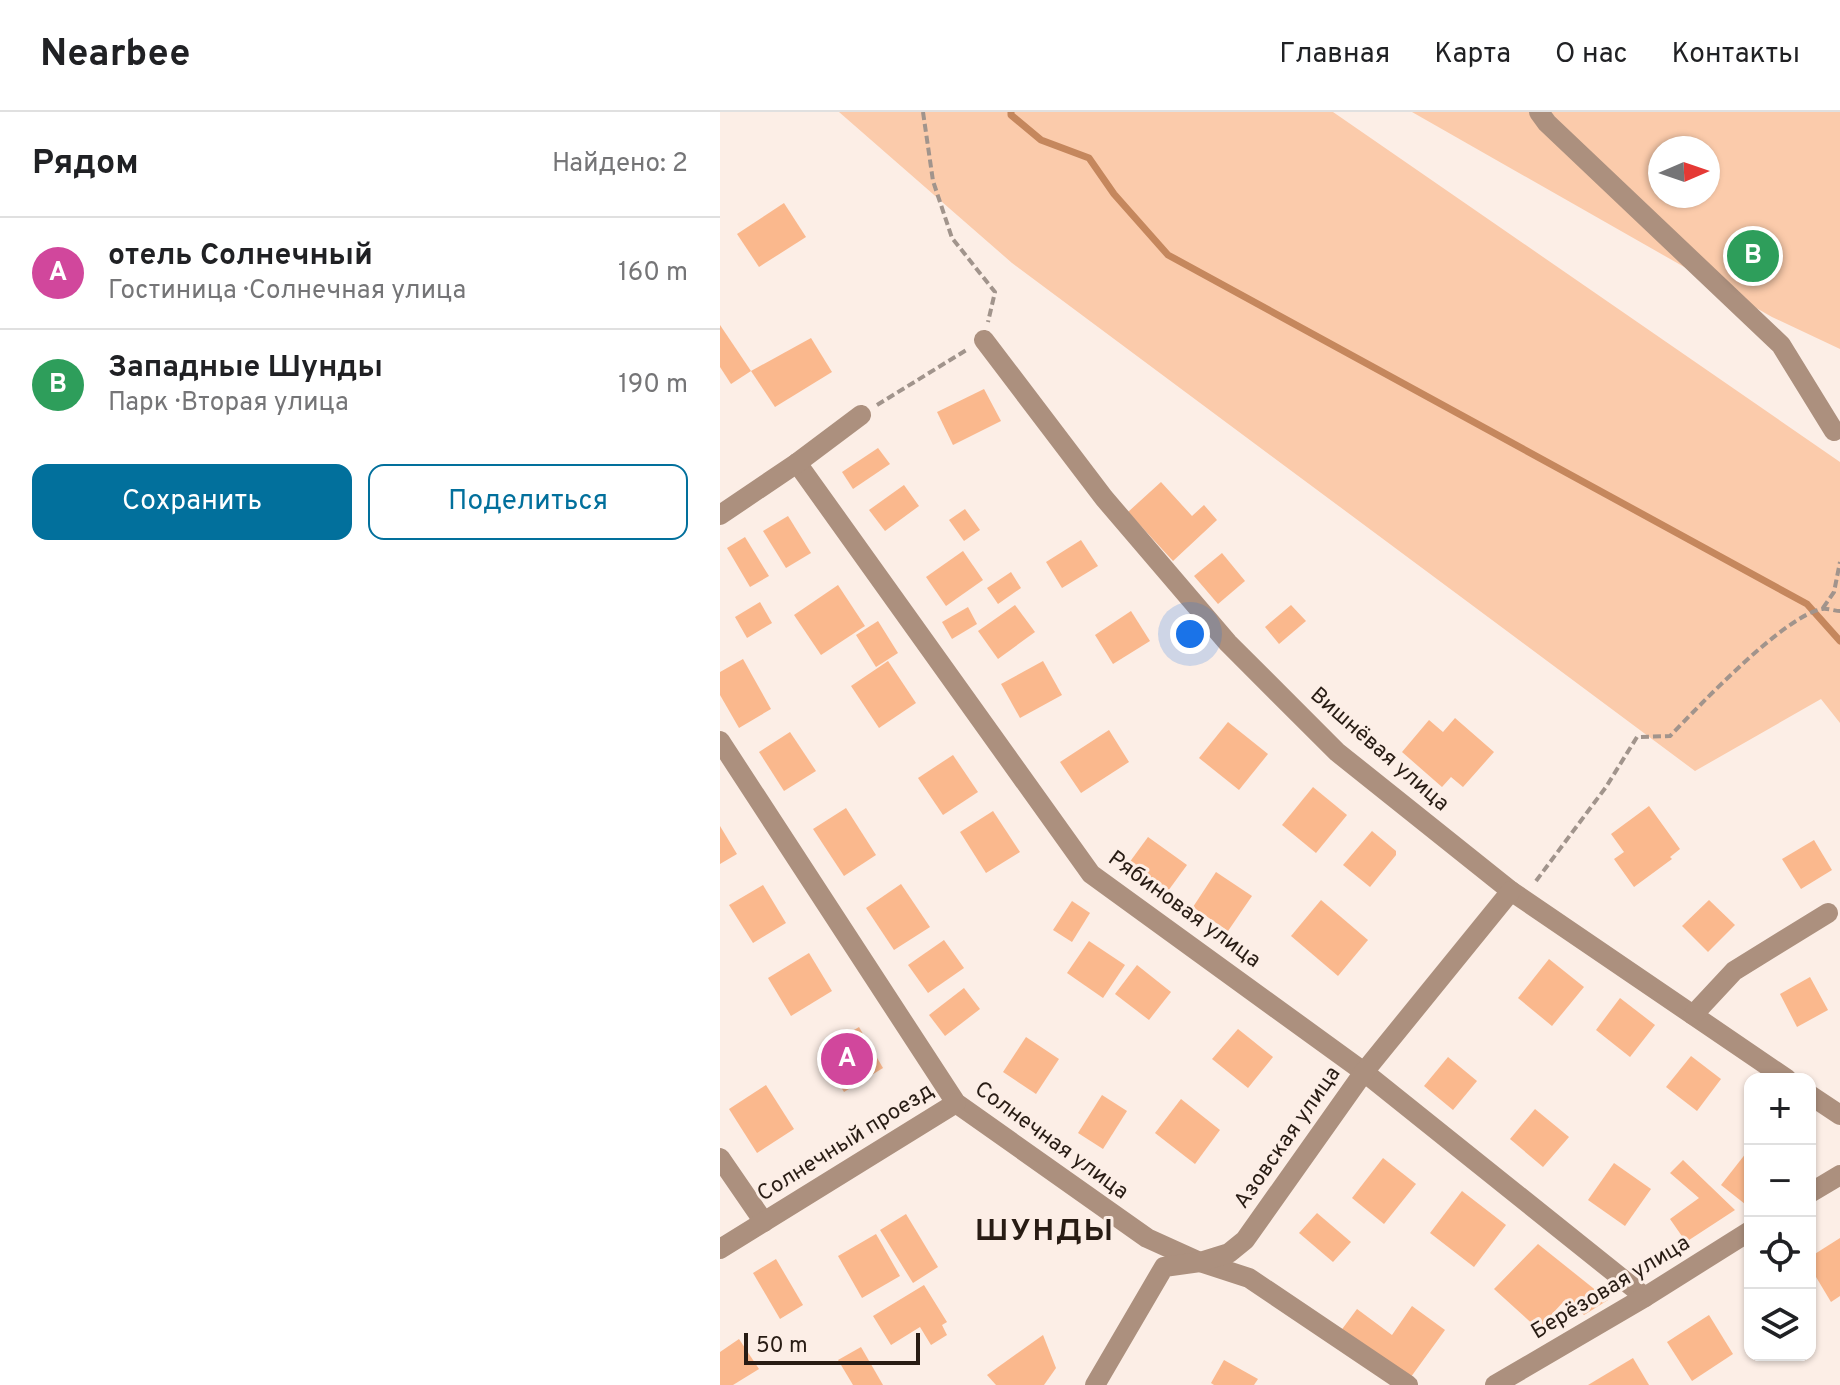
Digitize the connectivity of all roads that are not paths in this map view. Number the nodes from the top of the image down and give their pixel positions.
1 (1539, 112) edge
2 (984, 340) road end
3 (861, 415) road end
4 (1834, 431) dead end
5 (797, 463) junction
6 (720, 515) edge
7 (720, 741) edge
8 (1517, 895) junction
9 (1828, 913) dead end
10 (1693, 1015) junction
11 (1364, 1072) junction
12 (1778, 1073) edge
13 (1816, 1099) edge
14 (956, 1103) junction
15 (1840, 1115) edge
16 (720, 1158) edge
17 (1840, 1175) edge
18 (1816, 1189) edge
19 (764, 1222) junction
20 (1744, 1235) edge
21 (720, 1249) edge
22 (1200, 1262) junction
23 (1645, 1297) junction
24 (1095, 1385) edge
25 (1408, 1385) edge
26 (1495, 1385) edge

1 - 4 street
2 - 8 street, Вишнёвая улица
3 - 5 street
5 - 6 street
5 - 11 street, Рябиновая улица
7 - 14 street, Солнечная улица
8 - 10 street, Вишнёвая улица
8 - 11 street, Азовская улица
9 - 10 street
10 - 12 street, Вишнёвая улица
11 - 22 street, Азовская улица
11 - 23 street, Рябиновая улица
13 - 15 street
14 - 19 street, Солнечный проезд
14 - 22 street, Солнечная улица
16 - 19 street
17 - 18 street
19 - 21 street, Солнечный проезд
20 - 23 street, Берёзовая улица
22 - 24 street, Азовская улица
22 - 25 street, Солнечная улица
23 - 26 street, Берёзовая улица

